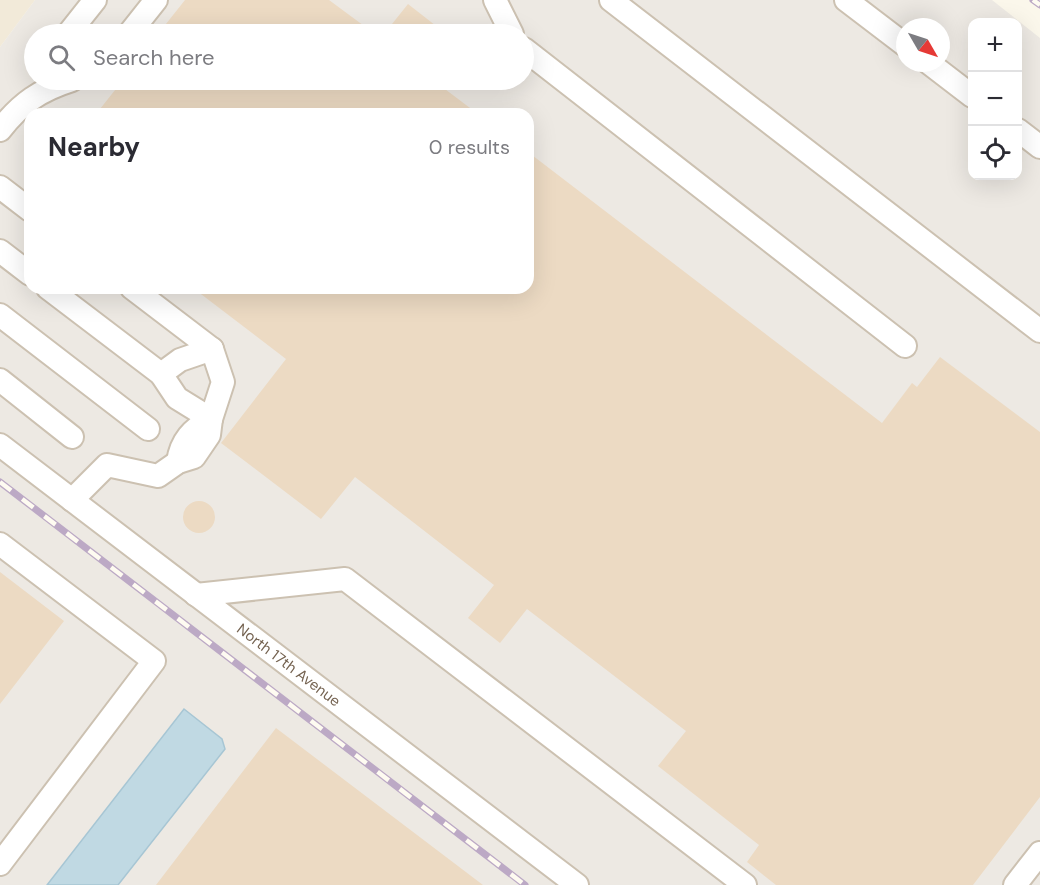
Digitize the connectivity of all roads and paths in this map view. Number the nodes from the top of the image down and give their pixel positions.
1 (95, 0) edge
2 (156, 0) edge
3 (495, 0) edge
4 (611, 0) edge
5 (846, 0) edge
6 (76, 24) edge
7 (137, 24) edge
8 (507, 24) edge
9 (896, 38) edge
10 (534, 57) edge
11 (941, 72) edge
12 (47, 90) edge
13 (968, 93) edge
14 (0, 130) edge
15 (1022, 134) edge
16 (1040, 147) edge
17 (0, 187) edge
18 (24, 205) edge
19 (0, 251) edge
20 (24, 269) edge
21 (56, 294) edge
22 (140, 294) edge
23 (0, 315) edge
24 (1040, 331) edge
25 (905, 346) dead end
26 (212, 349) junction
27 (161, 374) junction
28 (0, 380) edge
29 (210, 419) junction
30 (148, 429) dead end
31 (72, 437) dead end
32 (0, 445) edge
33 (72, 500) junction
34 (0, 544) edge
35 (196, 595) junction
36 (1040, 853) edge
37 (0, 864) edge
38 (578, 885) edge
39 (744, 885) edge
40 (1015, 885) edge

1 - 6 street
2 - 7 street
3 - 8 street
4 - 24 street
5 - 9 street
10 - 25 street
11 - 13 street
12 - 14 street
15 - 16 street
17 - 18 street
19 - 20 street
21 - 27 street
22 - 26 street
23 - 30 street
26 - 27 street
26 - 29 street
27 - 29 street
28 - 31 street
29 - 33 street
32 - 33 street, North 17th Avenue
33 - 35 street, North 17th Avenue
34 - 37 street
35 - 38 street, North 17th Avenue
35 - 39 street
36 - 40 street

